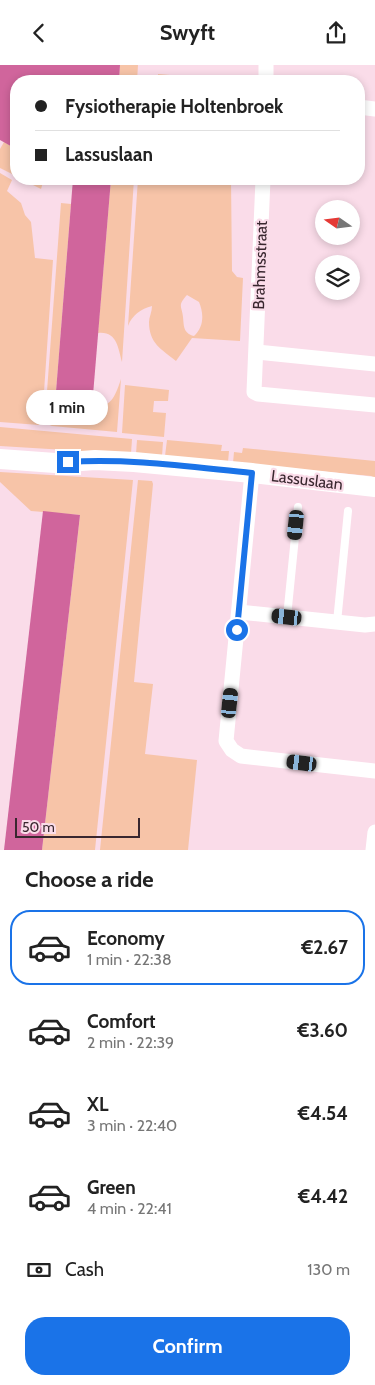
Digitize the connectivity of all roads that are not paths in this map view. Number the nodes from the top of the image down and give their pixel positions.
1 (263, 185) edge
2 (257, 352) junction
3 (375, 364) edge
4 (375, 405) edge
5 (0, 459) edge
6 (252, 473) junction
7 (375, 487) edge
8 (298, 507) dead end
9 (348, 511) dead end
10 (239, 612) junction
11 (287, 617) junction
12 (337, 622) junction
13 (375, 624) edge
14 (375, 771) edge
15 (375, 832) edge
16 (374, 850) edge

1 - 2 street, Brahmsstraat
2 - 3 street
2 - 4 street, Brahmsstraat
5 - 6 street, Lassuslaan
6 - 7 street, Lassuslaan
6 - 10 street
8 - 11 lane
9 - 12 lane
10 - 11 street
10 - 14 street
11 - 12 street
12 - 13 street
15 - 16 street

